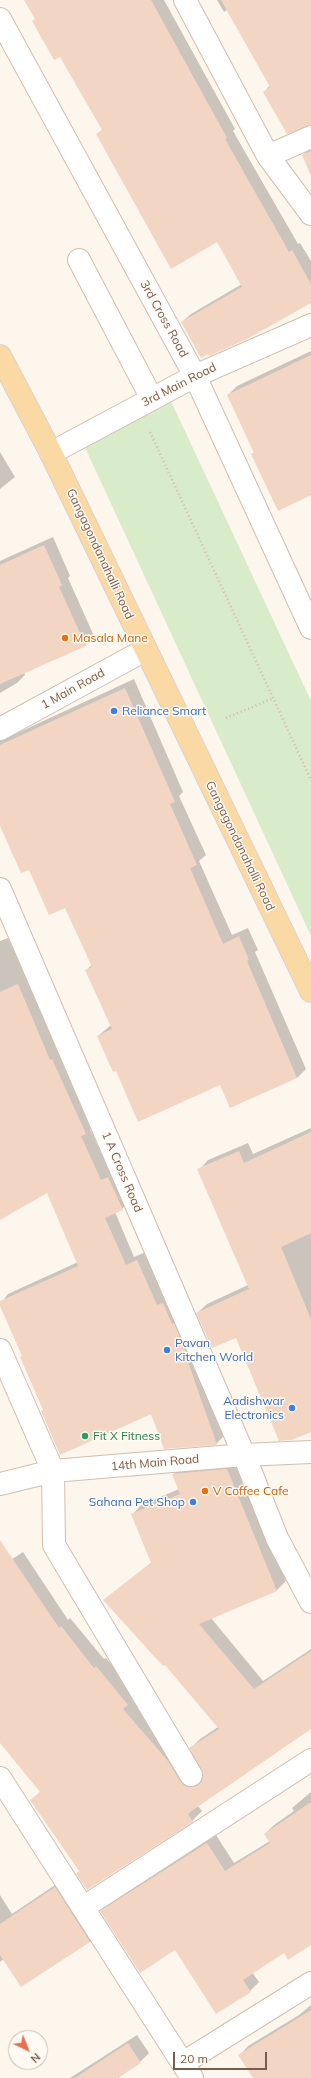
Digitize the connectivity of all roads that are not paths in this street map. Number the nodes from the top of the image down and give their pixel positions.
1 (185, 0) edge
2 (0, 19) edge
3 (311, 137) edge
4 (268, 156) junction
5 (311, 214) edge
6 (79, 260) dead end
7 (311, 325) edge
8 (0, 356) edge
9 (195, 376) junction
10 (145, 402) junction
11 (52, 452) junction
12 (311, 628) edge
13 (145, 650) junction
14 (0, 729) edge
15 (0, 888) edge
16 (311, 991) edge
17 (0, 1350) edge
18 (311, 1452) edge
19 (244, 1455) junction
20 (53, 1471) junction
21 (0, 1484) edge
22 (311, 1602) edge
23 (311, 1760) edge
24 (191, 1775) dead end
25 (0, 1778) edge
26 (84, 1907) junction
27 (311, 1983) edge
28 (188, 2070) edge

1 - 4 street
2 - 9 street, 3rd Cross Road
3 - 4 street
4 - 5 street
6 - 10 street
7 - 9 street, 3rd Main Road
8 - 11 main road, Gangagondanahalli Road
9 - 10 street, 3rd Main Road
9 - 12 street, 3rd Cross Road
10 - 11 street, 3rd Main Road
11 - 13 main road, Gangagondanahalli Road
13 - 14 street, 1 Main Road
13 - 16 main road, Gangagondanahalli Road
15 - 19 street, 1 A Cross Road
17 - 20 street
18 - 19 street, 14th Main Road
19 - 20 street, 14th Main Road
19 - 22 street, 1 A Cross Road
20 - 21 street, 14th Main Road
20 - 24 street
23 - 26 street
25 - 26 street
26 - 28 street
27 - 28 street

